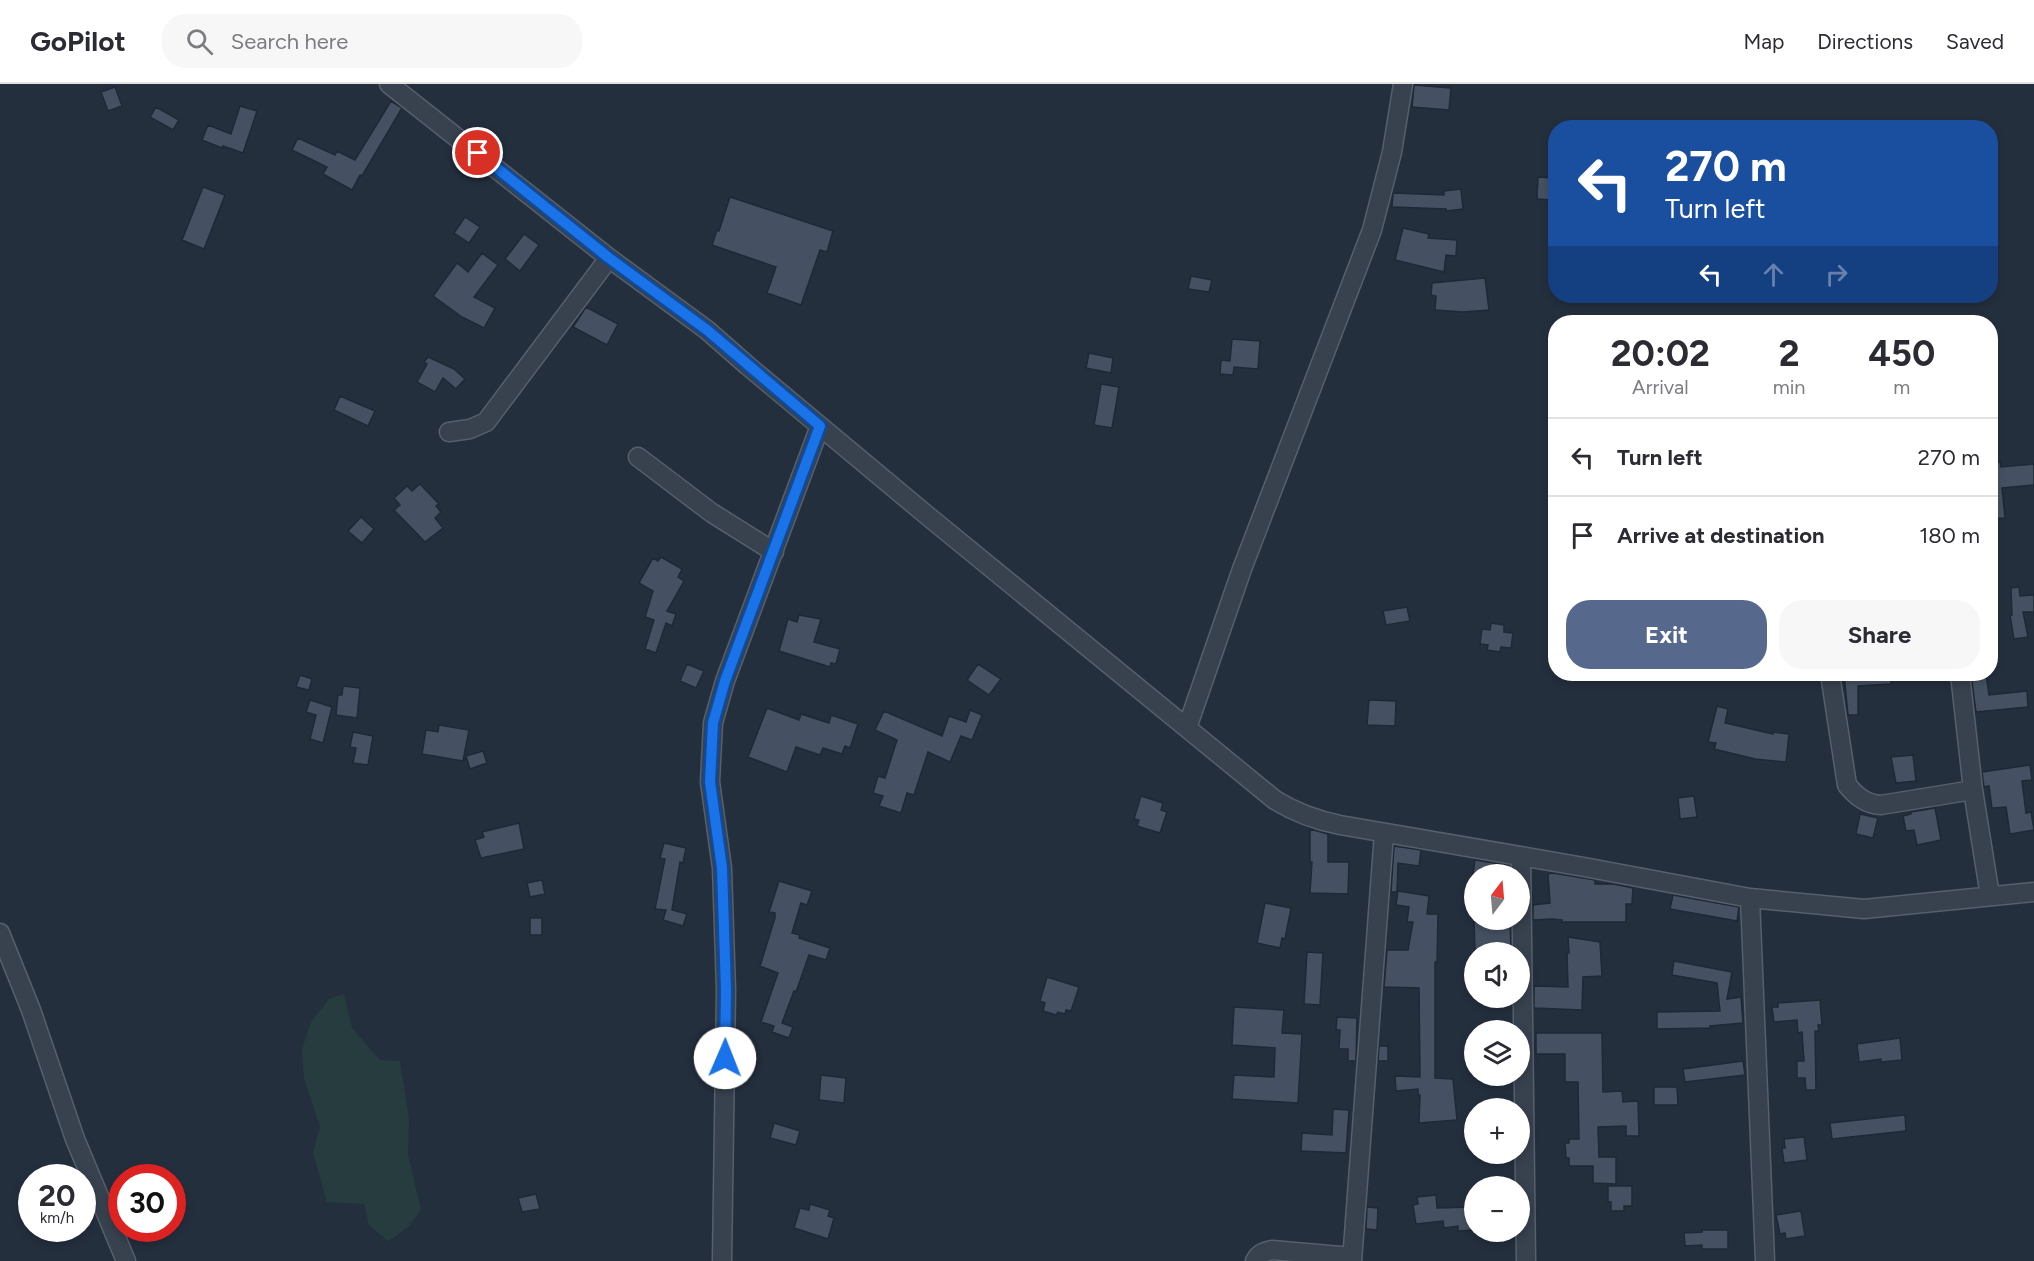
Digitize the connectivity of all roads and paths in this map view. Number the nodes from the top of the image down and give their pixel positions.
1 (389, 84) edge
2 (1403, 84) edge
3 (609, 258) junction
4 (820, 426) junction
5 (449, 432) dead end
6 (638, 457) dead end
7 (774, 552) junction
8 (1831, 681) edge
9 (1961, 681) edge
10 (1187, 728) junction
11 (1973, 790) junction
12 (1384, 833) junction
13 (1521, 856) junction
14 (2034, 892) edge
15 (1990, 896) junction
16 (1750, 898) junction
17 (0, 933) edge
18 (1352, 1259) edge
19 (126, 1261) edge
20 (722, 1261) edge
21 (1255, 1261) edge
22 (1526, 1261) edge
23 (1765, 1261) edge

1 - 3 street
2 - 10 street
3 - 4 street
3 - 5 street
4 - 7 street
4 - 10 street
6 - 7 street
7 - 20 street
8 - 11 street
9 - 11 street
10 - 12 street
11 - 15 street
12 - 13 street
12 - 18 street
13 - 16 street
13 - 22 street
14 - 15 street
15 - 16 street
16 - 23 street
17 - 19 street
18 - 21 street

